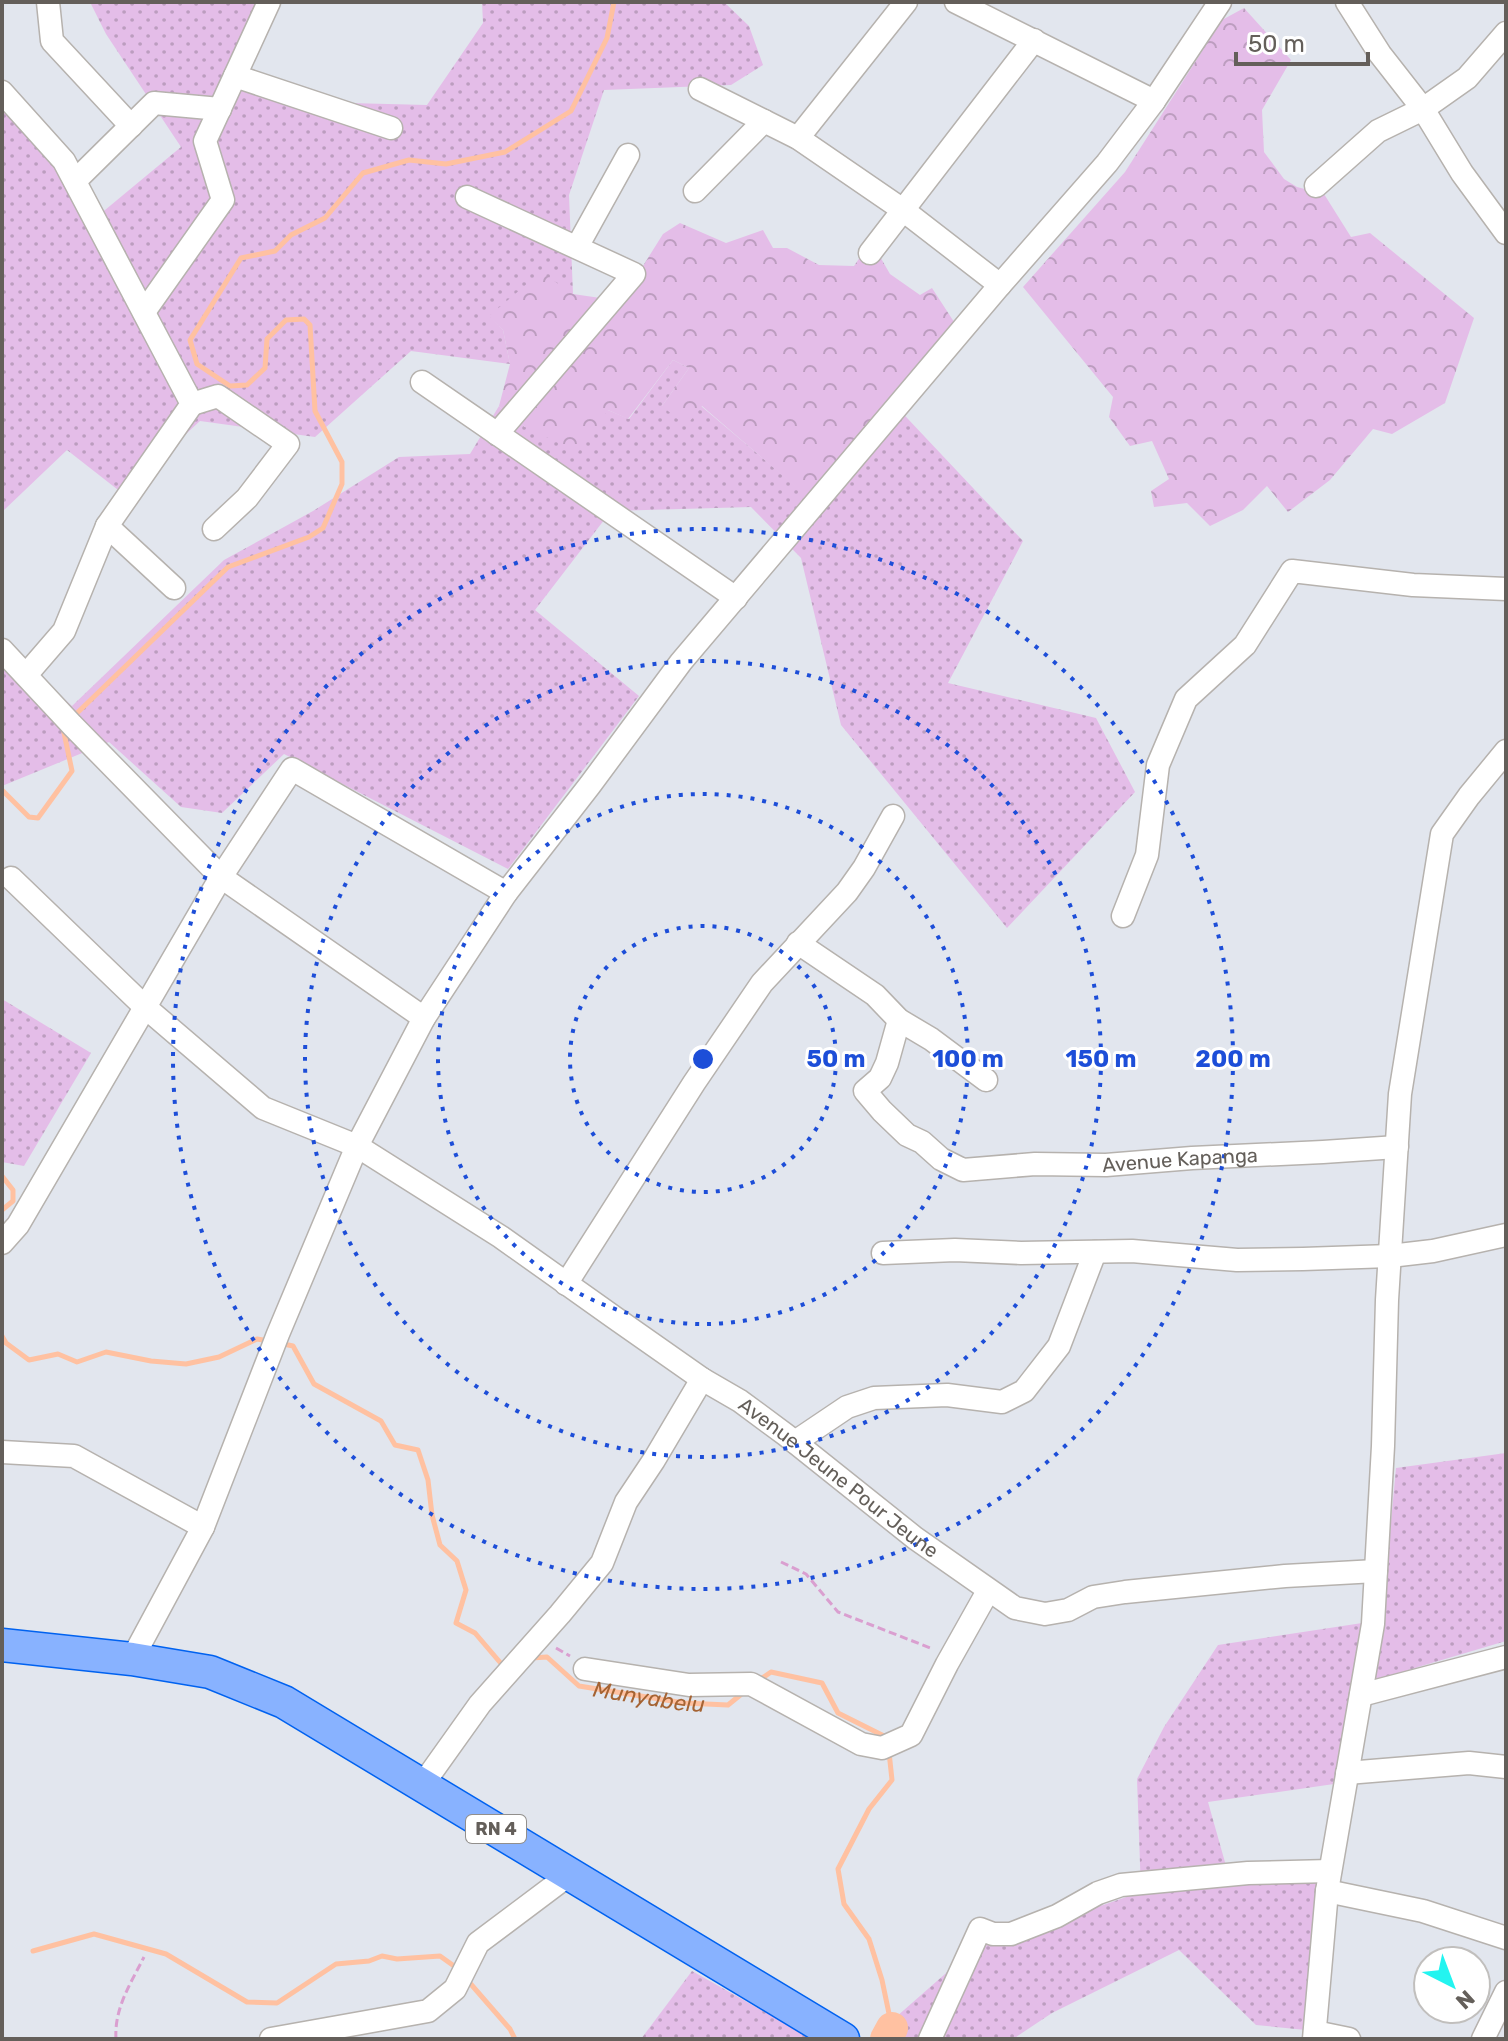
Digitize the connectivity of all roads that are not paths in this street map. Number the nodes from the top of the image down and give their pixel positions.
1 (48, 2) edge
2 (269, 2) edge
3 (906, 2) edge
4 (956, 2) edge
5 (1220, 2) edge
6 (1347, 2) edge
7 (1506, 33) edge
8 (1034, 40) junction
9 (235, 76) junction
10 (700, 89) dead end
11 (2, 92) edge
12 (1154, 101) junction
13 (220, 109) junction
14 (1423, 109) junction
15 (764, 121) junction
16 (131, 126) junction
17 (391, 128) dead end
18 (798, 138) junction
19 (628, 155) dead end
20 (75, 181) junction
21 (1316, 186) dead end
22 (695, 191) dead end
23 (467, 197) dead end
24 (903, 210) junction
25 (1506, 233) edge
26 (577, 247) junction
27 (870, 253) dead end
28 (1000, 285) junction
29 (144, 312) junction
30 (422, 382) dead end
31 (192, 404) junction
32 (497, 434) junction
33 (107, 526) junction
34 (214, 529) dead end
35 (174, 588) dead end
36 (1506, 589) edge
37 (736, 598) junction
38 (2, 650) edge
39 (26, 675) junction
40 (1506, 751) edge
41 (893, 816) dead end
42 (221, 877) junction
43 (11, 878) dead end
44 (506, 893) junction
45 (1123, 916) dead end
46 (798, 943) junction
47 (145, 1007) junction
48 (424, 1018) junction
49 (899, 1020) junction
50 (986, 1080) dead end
51 (357, 1146) junction
52 (1397, 1147) junction
53 (1506, 1235) edge
54 (2, 1243) edge
55 (1095, 1252) junction
56 (883, 1253) dead end
57 (1390, 1256) junction
58 (566, 1284) junction
59 (702, 1379) junction
60 (795, 1442) junction
61 (2, 1452) edge
62 (203, 1527) junction
63 (1376, 1571) junction
64 (988, 1591) junction
65 (2, 1645) edge
66 (1506, 1657) edge
67 (132, 1659) junction
68 (585, 1669) road end
69 (1361, 1695) junction
70 (1506, 1767) edge
71 (1347, 1773) junction
72 (423, 1784) junction
73 (570, 1874) junction
74 (1329, 1881) junction
75 (1506, 1938) edge
76 (1506, 1992) edge
77 (1314, 2036) edge
78 (271, 2039) edge
79 (843, 2039) edge
80 (930, 2039) edge
81 (1349, 2039) edge
82 (1483, 2039) edge

1 - 16 street
2 - 9 street
3 - 18 street
4 - 8 street
5 - 12 street
6 - 14 street
7 - 14 street
8 - 12 street
8 - 24 street
9 - 13 street
9 - 17 street
10 - 15 street
11 - 20 street
12 - 28 street
13 - 16 street
13 - 29 street
14 - 21 street
14 - 25 street
15 - 18 street
15 - 22 street
16 - 20 street
18 - 24 street
19 - 26 street
20 - 29 street
23 - 26 street
24 - 27 street
24 - 28 street
26 - 32 street
28 - 37 street
29 - 31 street
30 - 32 street
31 - 33 street
31 - 34 street
32 - 37 street
33 - 35 street
33 - 39 street
36 - 45 street
37 - 44 street
38 - 39 street
39 - 42 street
40 - 52 street
41 - 46 street
42 - 44 street
42 - 47 street
42 - 48 street
43 - 47 street, Avenue Jeune Pour Jeune
44 - 48 street
46 - 49 street
46 - 58 street
47 - 51 street, Avenue Jeune Pour Jeune
47 - 54 street
48 - 51 street
49 - 50 street
49 - 52 street, Avenue Kapanga
51 - 58 street, Avenue Jeune Pour Jeune
51 - 62 street
52 - 57 street
53 - 57 street
55 - 56 street
55 - 57 street
55 - 60 street
57 - 63 street
58 - 59 street, Avenue Jeune Pour Jeune
59 - 60 street, Avenue Jeune Pour Jeune
59 - 72 street
60 - 64 street, Avenue Jeune Pour Jeune
61 - 62 street
62 - 67 street
63 - 64 street, Avenue Jeune Pour Jeune
63 - 69 street
64 - 68 street
65 - 67 highway, RN 4
66 - 69 street
67 - 72 highway, RN 4
69 - 71 street
70 - 71 street
71 - 74 street
72 - 73 highway, RN 4
73 - 78 street
73 - 79 highway, RN 4
74 - 75 street
74 - 77 street
74 - 80 street
76 - 82 street
77 - 81 street

